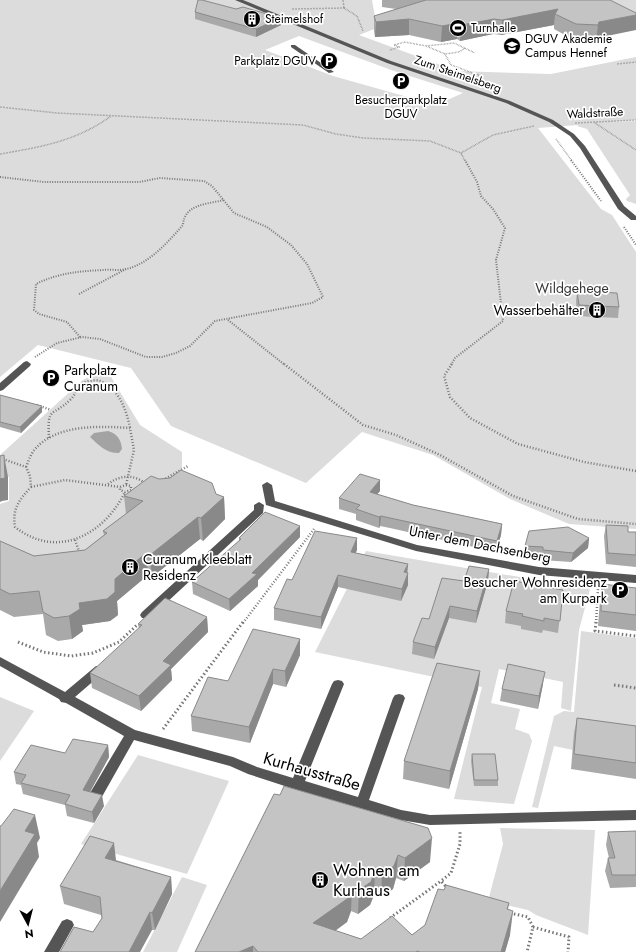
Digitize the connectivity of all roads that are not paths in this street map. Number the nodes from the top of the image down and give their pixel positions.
1 (238, 0) edge
2 (293, 46) dead end
3 (331, 72) dead end
4 (634, 218) dead end
5 (27, 364) road end
6 (0, 388) edge
7 (267, 485) dead end
8 (259, 505) dead end
9 (636, 579) edge
10 (146, 615) edge
11 (0, 661) edge
12 (107, 662) edge
13 (338, 684) dead end
14 (399, 698) dead end
15 (65, 699) junction
16 (131, 734) junction
17 (297, 785) junction
18 (94, 798) edge
19 (362, 803) junction
20 (636, 816) edge
21 (67, 925) dead end
22 (51, 952) edge

1 - 4 street, Zum Steimelsberg
2 - 3 street
5 - 6 street
7 - 9 street, Unter dem Dachsenberg
8 - 10 street
11 - 15 street, Kurhausstraße
12 - 15 street
13 - 17 street
14 - 19 street
15 - 16 street, Kurhausstraße
16 - 17 street, Kurhausstraße
16 - 18 street
17 - 19 street, Kurhausstraße
19 - 20 street, Kurhausstraße
21 - 22 street

